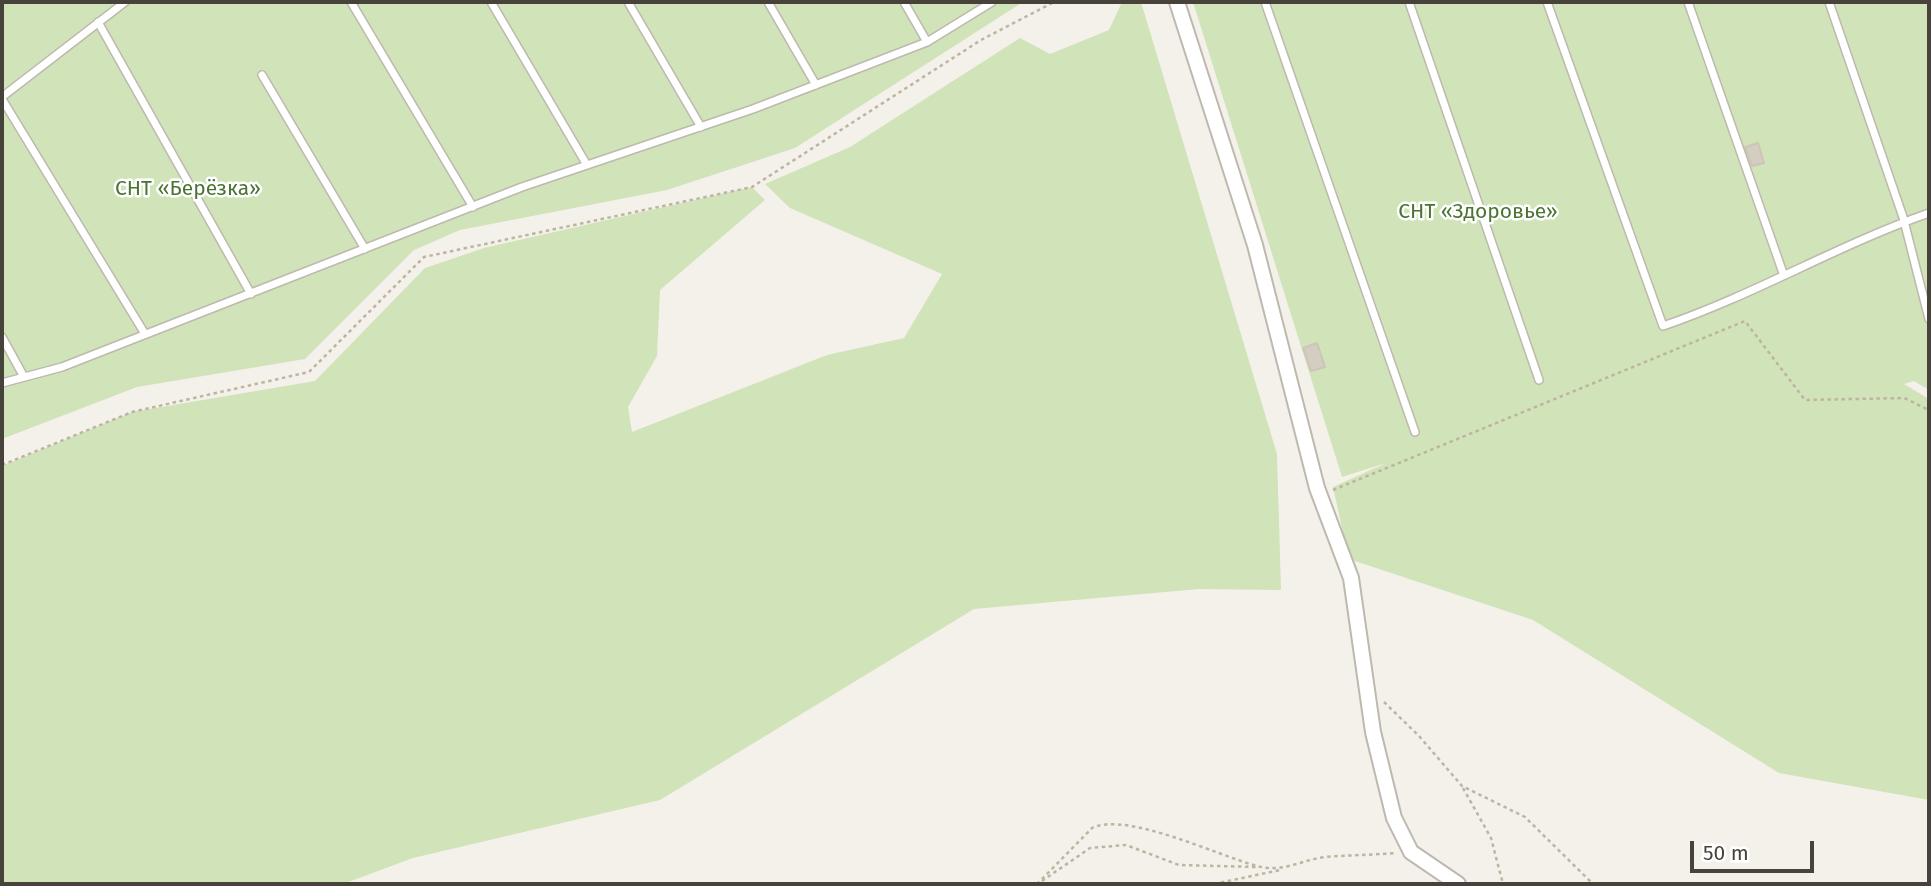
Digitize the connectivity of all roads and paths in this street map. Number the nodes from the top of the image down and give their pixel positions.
1 (125, 2) edge
2 (351, 2) edge
3 (491, 2) edge
4 (628, 2) edge
5 (768, 2) edge
6 (904, 2) edge
7 (992, 2) edge
8 (1054, 2) edge
9 (1177, 2) edge
10 (1265, 2) edge
11 (1409, 2) edge
12 (1547, 2) edge
13 (1688, 2) edge
14 (1829, 2) edge
15 (98, 22) junction
16 (927, 42) junction
17 (262, 75) dead end
18 (816, 85) junction
19 (2, 98) edge
20 (701, 127) junction
21 (587, 165) junction
22 (473, 207) junction
23 (1929, 213) edge
24 (1904, 221) junction
25 (365, 249) junction
26 (1783, 273) junction
27 (251, 294) junction
28 (1929, 319) edge
29 (145, 334) junction
30 (2, 337) edge
31 (24, 377) junction
32 (1539, 380) dead end
33 (2, 383) edge
34 (1929, 410) edge
35 (1415, 432) dead end
36 (2, 465) edge
37 (1320, 495) junction
38 (1368, 687) junction
39 (1462, 786) junction
40 (1411, 852) junction
41 (1297, 866) junction
42 (1259, 867) junction
43 (1214, 884) edge
44 (1458, 884) edge
45 (1503, 884) edge
46 (1593, 884) edge

1 - 15 lane
2 - 22 lane
3 - 21 lane
4 - 20 lane
5 - 18 lane
6 - 16 lane
7 - 16 lane
8 - 36 path
9 - 37 street
10 - 35 lane
11 - 32 lane
12 - 26 lane
13 - 26 lane
14 - 24 lane
15 - 19 lane
15 - 27 lane
16 - 18 lane
17 - 25 lane
18 - 20 lane
19 - 29 lane
20 - 21 lane
21 - 22 lane
22 - 25 lane
23 - 24 lane
24 - 26 lane
24 - 28 lane
25 - 27 lane
27 - 29 lane
29 - 31 lane
30 - 31 lane
31 - 33 lane
34 - 37 path
37 - 38 street
38 - 39 path
38 - 40 street
39 - 45 path
39 - 46 path
40 - 41 path
40 - 44 street
41 - 42 path
41 - 43 path
42 - 42 path

